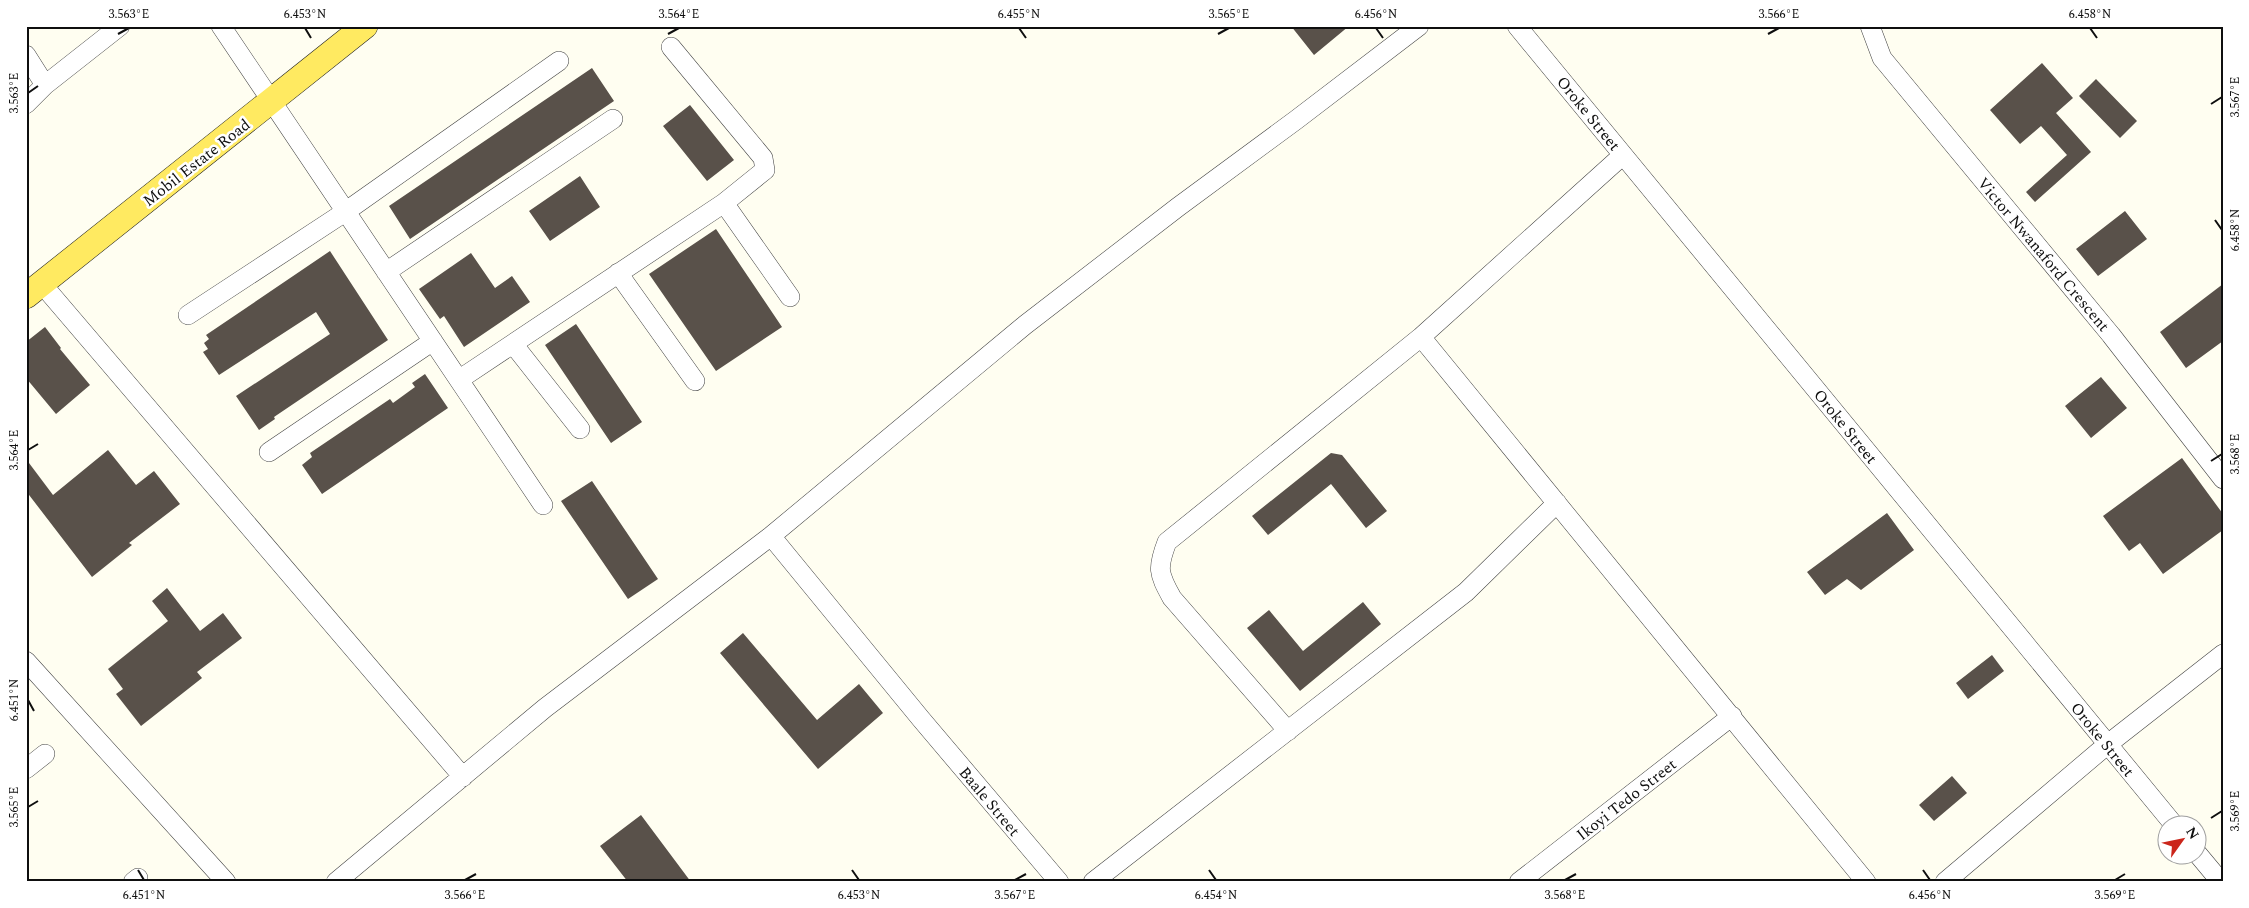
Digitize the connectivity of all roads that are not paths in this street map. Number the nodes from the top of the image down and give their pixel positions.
1 (120, 26) edge
2 (221, 26) edge
3 (365, 26) edge
4 (1419, 26) edge
5 (1517, 26) edge
6 (1870, 26) edge
7 (671, 47) dead end
8 (26, 55) edge
9 (559, 61) dead end
10 (45, 84) junction
11 (272, 102) junction
12 (26, 104) edge
13 (613, 119) dead end
14 (1623, 155) junction
15 (724, 203) junction
16 (345, 212) junction
17 (386, 272) junction
18 (618, 274) junction
19 (34, 290) edge
20 (790, 297) dead end
21 (188, 315) dead end
22 (1420, 337) junction
23 (433, 341) junction
24 (513, 344) junction
25 (460, 379) junction
26 (695, 381) dead end
27 (580, 429) dead end
28 (269, 452) dead end
29 (2223, 479) edge
30 (1556, 503) junction
31 (543, 505) dead end
32 (771, 536) junction
33 (2223, 654) edge
34 (26, 661) edge
35 (1732, 716) junction
36 (1288, 731) junction
37 (2108, 744) junction
38 (45, 754) dead end
39 (26, 769) edge
40 (463, 777) junction
41 (2167, 816) edge
42 (2206, 864) edge
43 (226, 882) edge
44 (336, 882) edge
45 (1059, 882) edge
46 (1093, 882) edge
47 (1519, 882) edge
48 (1866, 882) edge
49 (1945, 882) edge
50 (2221, 882) edge

1 - 10 street
2 - 11 street
3 - 11 main road, Mobil Estate Road
4 - 32 street
5 - 14 street, Oroke Street
6 - 29 street, Victor Nwanaford Crescent
7 - 15 street
8 - 10 street
9 - 16 street
10 - 12 street
11 - 16 street
11 - 19 main road, Mobil Estate Road
13 - 17 street
14 - 22 street
14 - 37 street, Oroke Street
15 - 18 street
15 - 20 street
16 - 17 street
16 - 21 street
17 - 23 street
18 - 24 street
18 - 26 street
19 - 40 street
22 - 30 street
22 - 36 street
23 - 25 street
23 - 28 street
24 - 25 street
24 - 27 street
25 - 31 street
30 - 35 street
30 - 36 street
32 - 40 street
32 - 45 street, Baale Street
33 - 37 street
34 - 43 street
35 - 47 street, Ikoyi Tedo Street
35 - 48 street
36 - 46 street
37 - 41 street, Oroke Street
37 - 49 street
38 - 39 street
40 - 44 street
42 - 50 street

